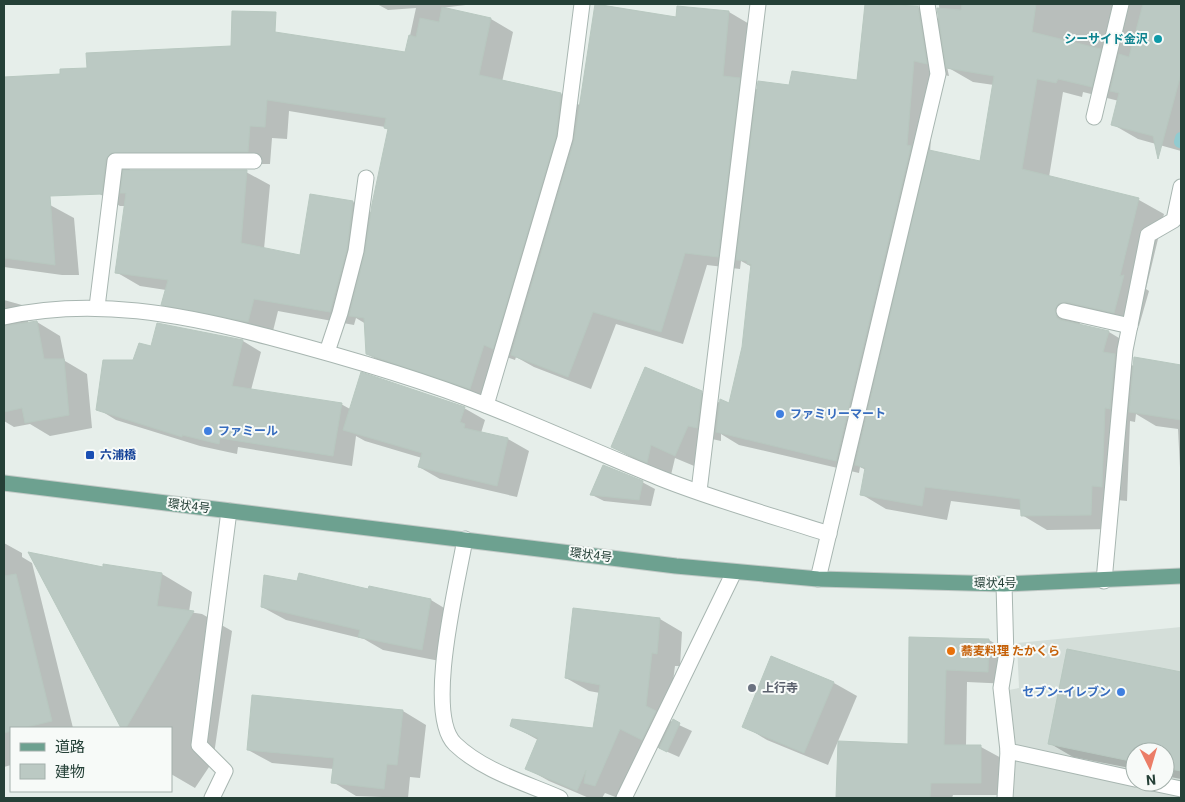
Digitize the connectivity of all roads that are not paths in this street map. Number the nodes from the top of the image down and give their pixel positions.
1 (582, 4) edge
2 (758, 4) edge
3 (927, 4) edge
4 (1121, 4) edge
5 (1094, 117) dead end
6 (254, 160) dead end
7 (366, 178) dead end
8 (1181, 187) edge
9 (97, 307) junction
10 (1064, 311) dead end
11 (4, 317) edge
12 (1130, 326) junction
13 (326, 352) junction
14 (486, 405) junction
15 (4, 483) edge
16 (699, 491) junction
17 (229, 511) junction
18 (829, 534) junction
19 (465, 539) junction
20 (734, 572) junction
21 (1181, 576) edge
22 (818, 579) junction
23 (1104, 581) junction
24 (1004, 584) junction
25 (1008, 751) junction
26 (1125, 777) edge
27 (541, 794) edge
28 (212, 798) edge
29 (560, 798) edge
30 (624, 798) edge
31 (1005, 798) edge

1 - 14 street
2 - 16 street
3 - 18 street
4 - 5 street
6 - 9 street
7 - 13 street
8 - 12 street
9 - 11 street
9 - 13 street
10 - 12 street
12 - 23 street
13 - 14 street
14 - 16 street
15 - 17 main road, 環状4号
16 - 18 street
17 - 19 main road, 環状4号
17 - 28 street
18 - 22 street
19 - 20 main road, 環状4号
19 - 27 street
20 - 22 main road, 環状4号
20 - 30 street
21 - 23 main road, 環状4号
22 - 24 main road, 環状4号
23 - 24 main road, 環状4号
24 - 25 street
25 - 26 street
25 - 31 street
27 - 29 street

